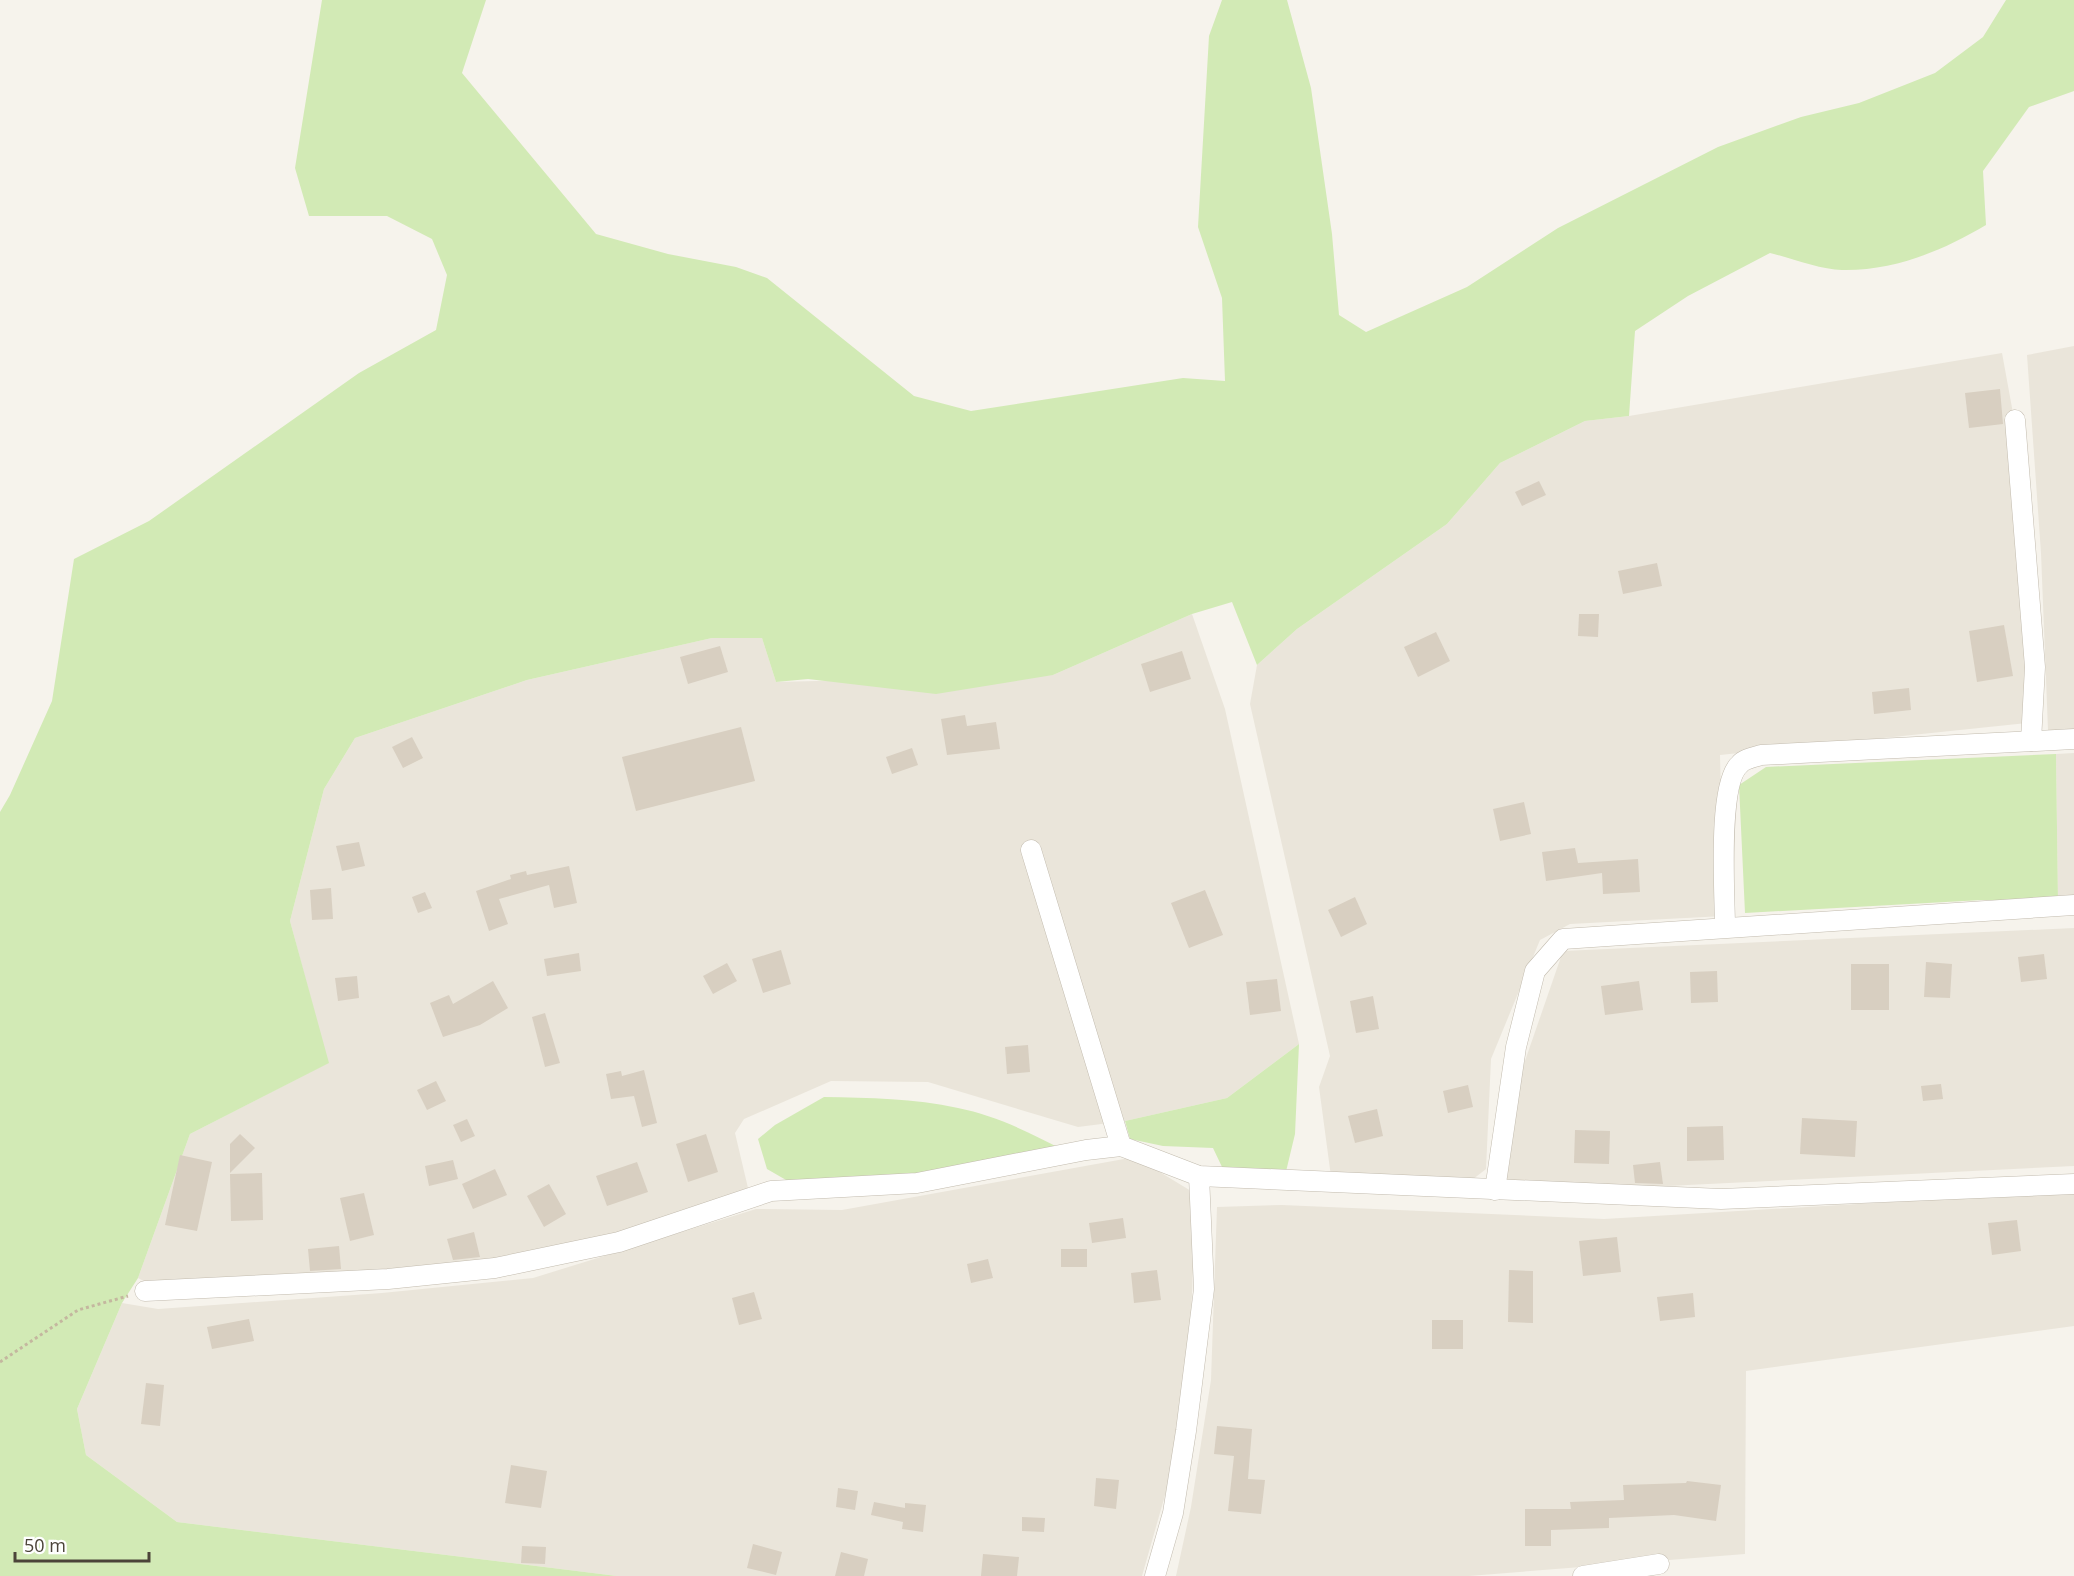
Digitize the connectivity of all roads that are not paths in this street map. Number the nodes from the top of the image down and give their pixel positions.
1 (2015, 420) dead end
2 (2074, 739) edge
3 (2031, 741) junction
4 (1030, 850) dead end
5 (2074, 905) edge
6 (1725, 927) junction
7 (1121, 1146) junction
8 (1199, 1176) junction
9 (2074, 1184) edge
10 (1495, 1190) junction
11 (145, 1291) road end
12 (1659, 1564) dead end
13 (1155, 1576) edge
14 (1583, 1576) edge

1 - 3 street
2 - 3 street
3 - 6 street
4 - 7 street
5 - 6 street
6 - 10 street
7 - 8 street
7 - 11 street
8 - 10 street
8 - 13 street
9 - 10 street
12 - 14 street

